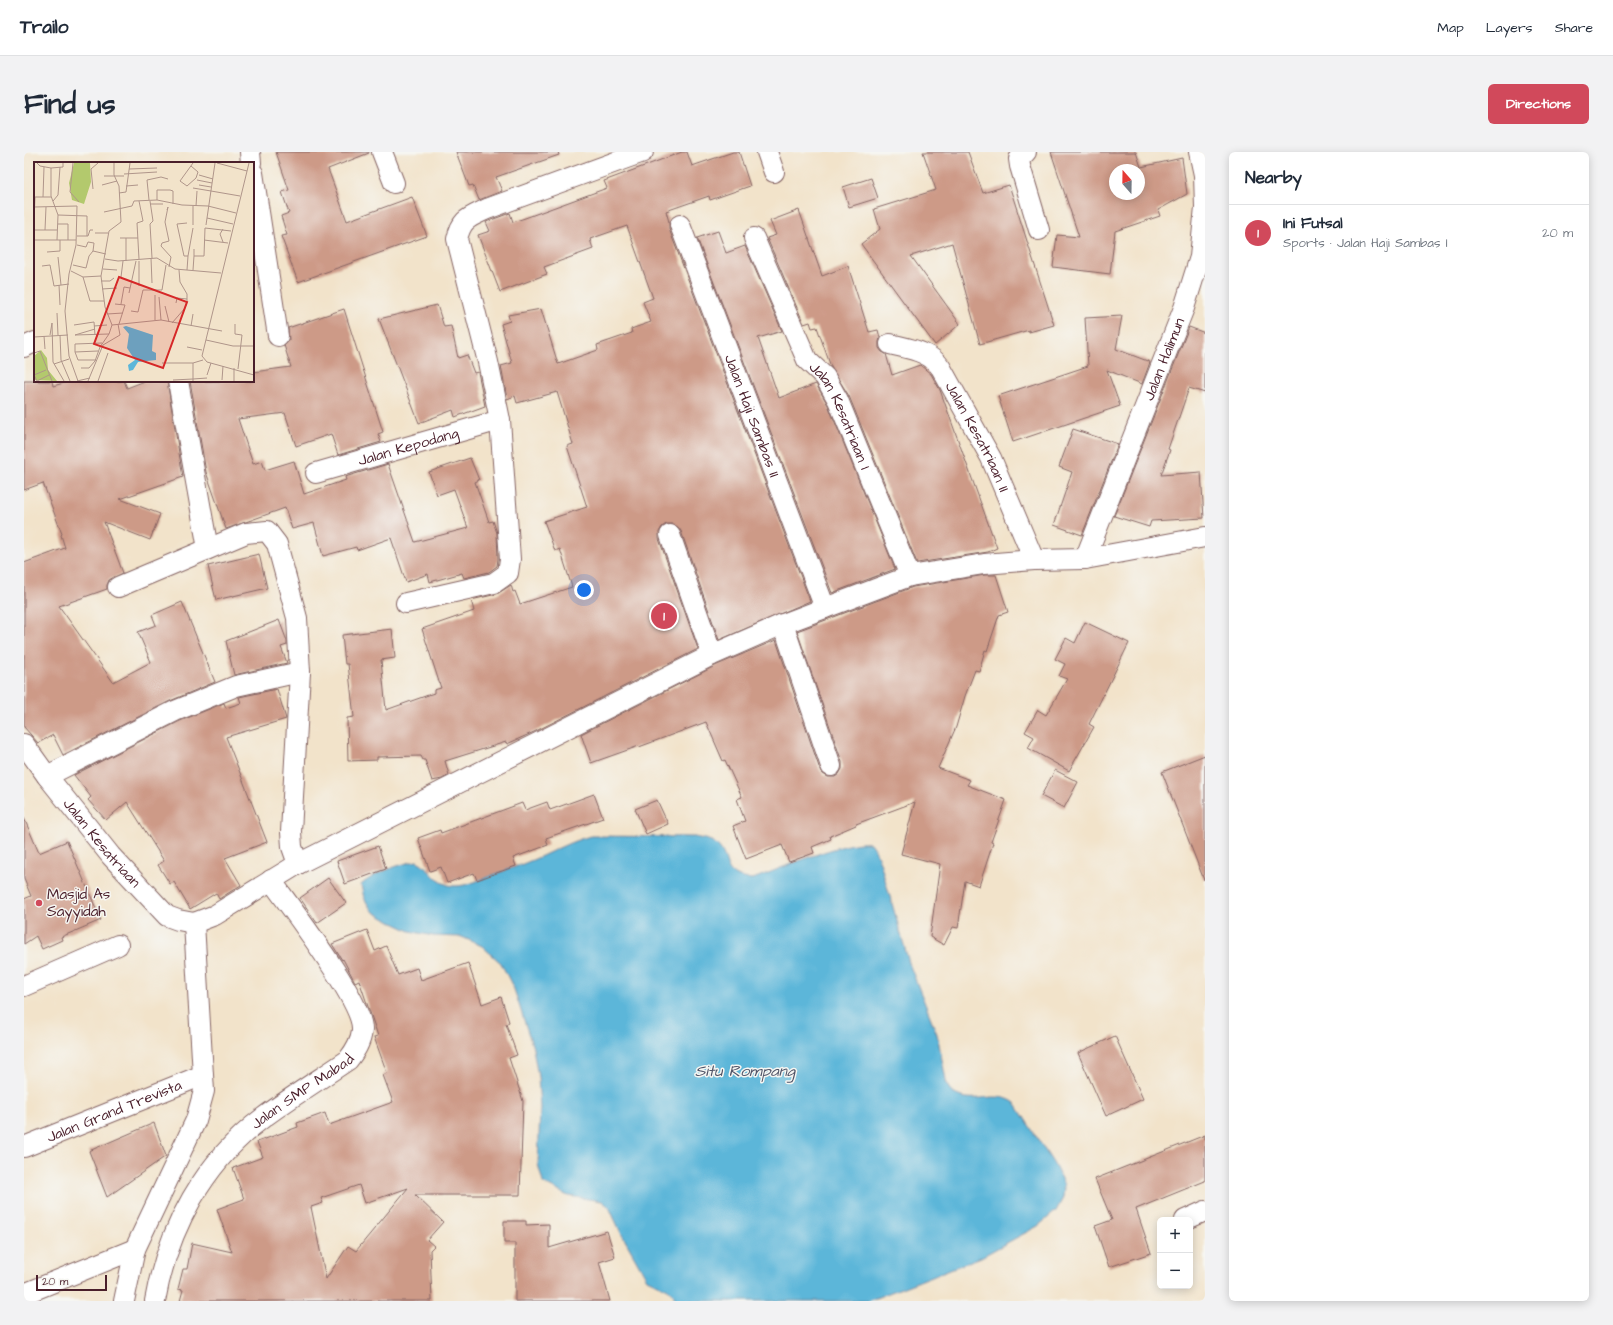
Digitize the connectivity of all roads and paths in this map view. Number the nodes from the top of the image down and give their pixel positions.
1 (250, 152) edge
2 (382, 152) edge
3 (643, 152) edge
4 (767, 152) edge
5 (1026, 152) edge
6 (1199, 152) edge
7 (252, 162) edge
8 (774, 172) dead end
9 (394, 183) dead end
10 (254, 186) edge
11 (680, 225) dead end
12 (1039, 230) dead end
13 (754, 238) dead end
14 (260, 264) edge
15 (278, 336) dead end
16 (34, 343) edge
17 (890, 344) dead end
18 (24, 348) edge
19 (178, 382) edge
20 (500, 420) junction
21 (316, 473) dead end
22 (670, 535) dead end
23 (1205, 537) edge
24 (208, 549) junction
25 (1085, 559) junction
26 (1034, 560) junction
27 (910, 576) junction
28 (118, 587) dead end
29 (406, 603) dead end
30 (825, 608) junction
31 (783, 624) junction
32 (712, 655) junction
33 (300, 672) junction
34 (24, 744) edge
35 (831, 766) dead end
36 (47, 776) junction
37 (298, 864) junction
38 (271, 880) junction
39 (194, 923) junction
40 (118, 945) dead end
41 (24, 986) edge
42 (203, 1075) junction
43 (24, 1147) edge
44 (1205, 1211) edge
45 (1192, 1217) edge
46 (135, 1249) junction
47 (24, 1294) edge
48 (124, 1301) edge
49 (155, 1301) edge

1 - 7 street
2 - 9 street
3 - 20 street
4 - 8 street
5 - 12 street
6 - 25 street, Jalan Halimun
10 - 14 street
11 - 30 street, Jalan Haji Sambas II
13 - 27 street, Jalan Kesatriaan I
14 - 15 street
16 - 18 street
17 - 26 street, Jalan Kesatriaan II
19 - 24 street
20 - 21 street, Jalan Kepodang
20 - 29 street
22 - 32 street
23 - 25 street
24 - 28 street
24 - 33 street
25 - 26 street
26 - 27 street
27 - 30 street
30 - 31 street
31 - 32 street
31 - 35 street
32 - 37 street
33 - 36 street
33 - 37 street
34 - 36 street, Jalan Kesatriaan
36 - 39 street, Jalan Kesatriaan
37 - 38 street
38 - 39 street
38 - 49 street, Jalan SMP Mabad
39 - 42 street, Jalan Grand Trevista
40 - 41 street
42 - 43 street, Jalan Grand Trevista
42 - 46 street, Jalan Grand Trevista
44 - 45 street
46 - 47 street
46 - 48 street, Jalan Grand Trevista

